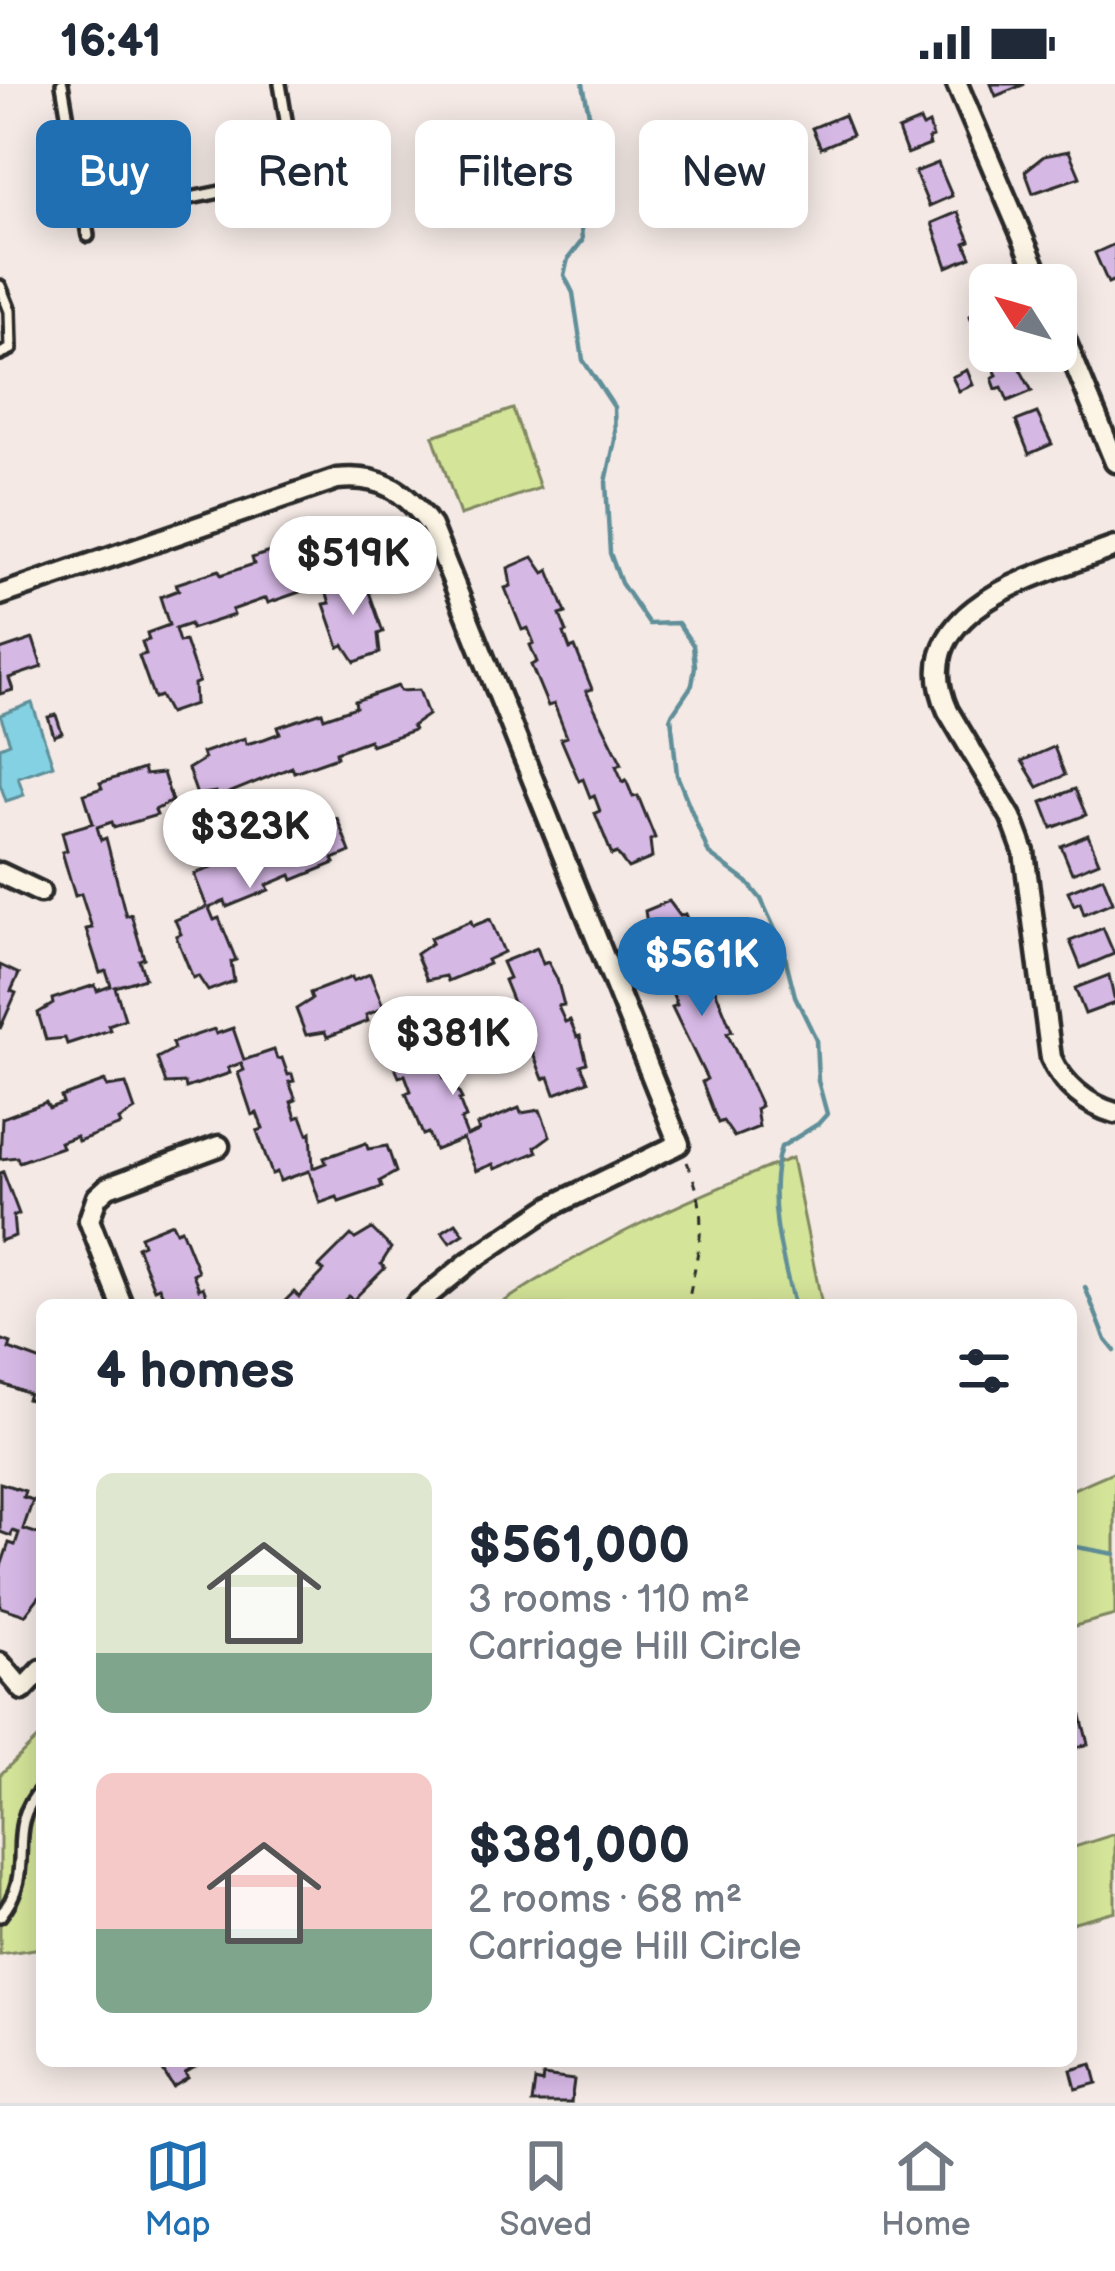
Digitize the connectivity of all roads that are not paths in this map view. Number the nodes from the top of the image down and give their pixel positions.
1 (62, 84) edge
2 (280, 84) edge
3 (957, 84) edge
4 (191, 198) edge
5 (88, 236) dead end
6 (1033, 264) edge
7 (0, 286) edge
8 (5, 313) edge
9 (0, 354) edge
10 (1077, 369) edge
11 (1115, 462) edge
12 (1115, 547) edge
13 (0, 595) edge
14 (0, 873) edge
15 (40, 892) dead end
16 (1115, 1113) edge
17 (219, 1146) dead end
18 (120, 1299) edge
19 (423, 1299) edge
20 (0, 1663) edge
21 (36, 1676) edge
22 (36, 1796) edge
23 (0, 1916) edge

1 - 5 lane
2 - 4 lane
3 - 6 street
7 - 8 lane
8 - 9 lane
10 - 11 street
12 - 16 street
13 - 19 street
14 - 15 street
17 - 18 street
20 - 21 street
22 - 23 lane

